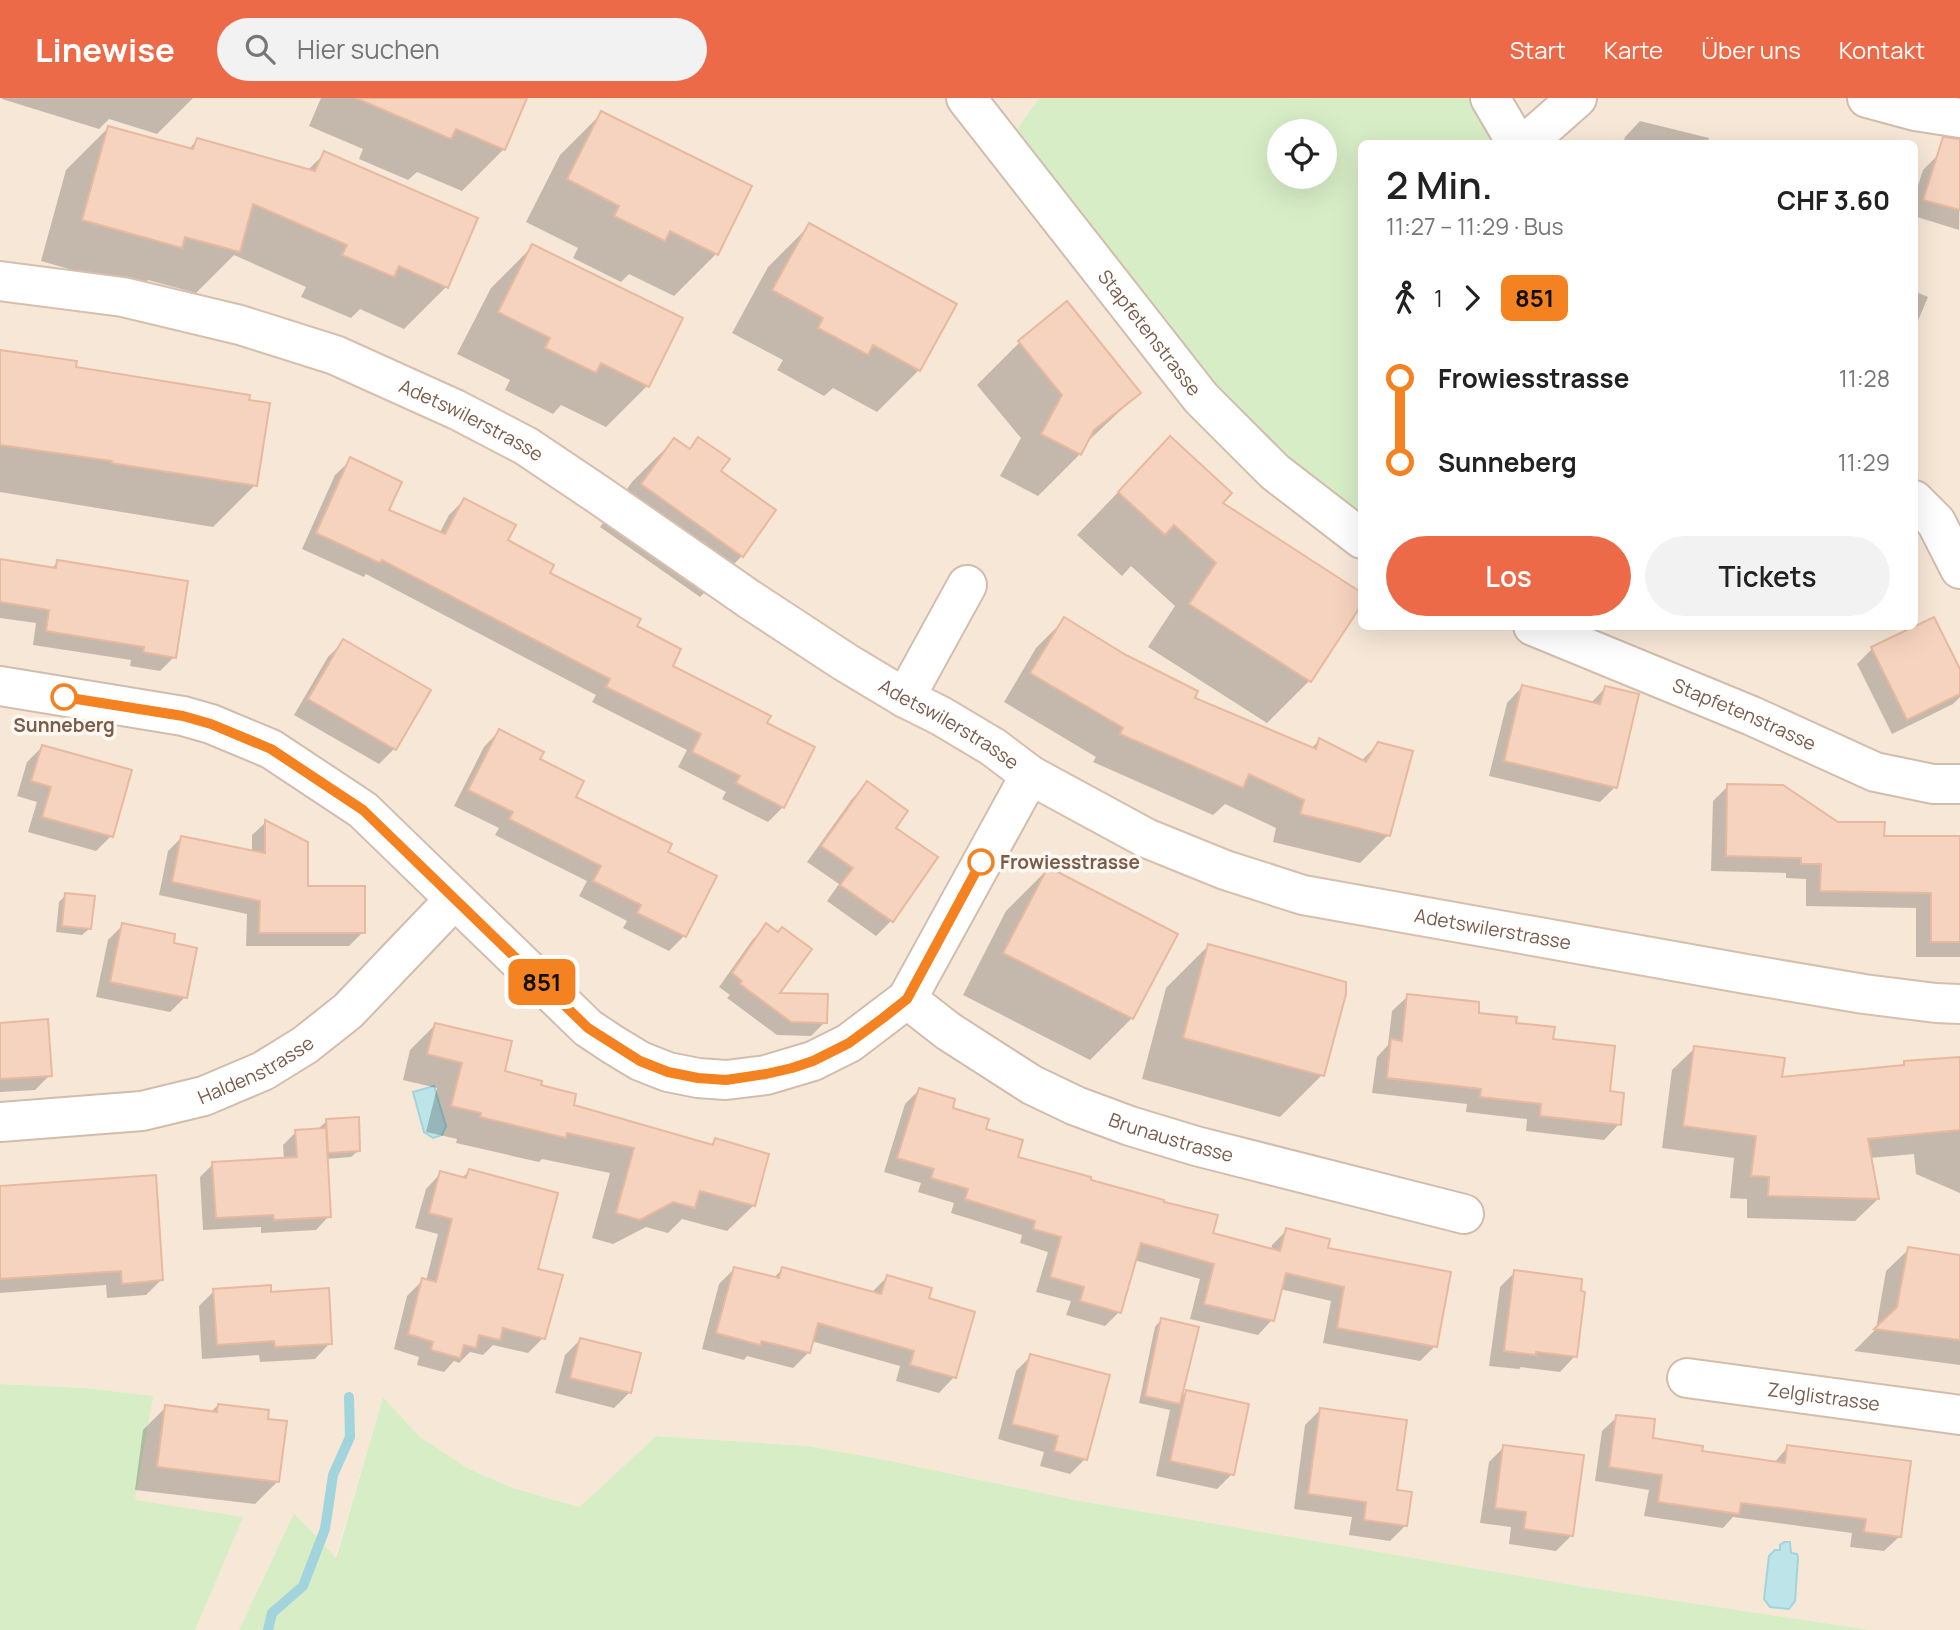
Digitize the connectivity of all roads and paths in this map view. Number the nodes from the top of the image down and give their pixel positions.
1 (966, 98) edge
2 (1490, 98) edge
3 (1577, 98) edge
4 (1867, 98) edge
5 (1960, 118) edge
6 (1515, 140) edge
7 (1530, 140) edge
8 (0, 281) edge
9 (1937, 508) edge
10 (1358, 537) edge
11 (1960, 569) edge
12 (967, 585) dead end
13 (1543, 630) edge
14 (0, 686) edge
15 (905, 698) junction
16 (1030, 775) junction
17 (1960, 785) edge
18 (454, 900) junction
19 (907, 999) junction
20 (1960, 1004) edge
21 (0, 1122) edge
22 (1464, 1214) dead end
23 (1687, 1378) dead end
24 (1960, 1415) edge

1 - 10 street, Stapfetenstrasse
2 - 6 street
3 - 7 street
4 - 5 street
8 - 15 street, Adetswilerstrasse
9 - 11 street
12 - 15 street
13 - 17 street, Stapfetenstrasse
14 - 18 street
15 - 16 street, Adetswilerstrasse
16 - 19 street
16 - 20 street, Adetswilerstrasse
18 - 19 street
18 - 21 street, Haldenstrasse
19 - 22 street, Brunaustrasse
23 - 24 street, Zelglistrasse

